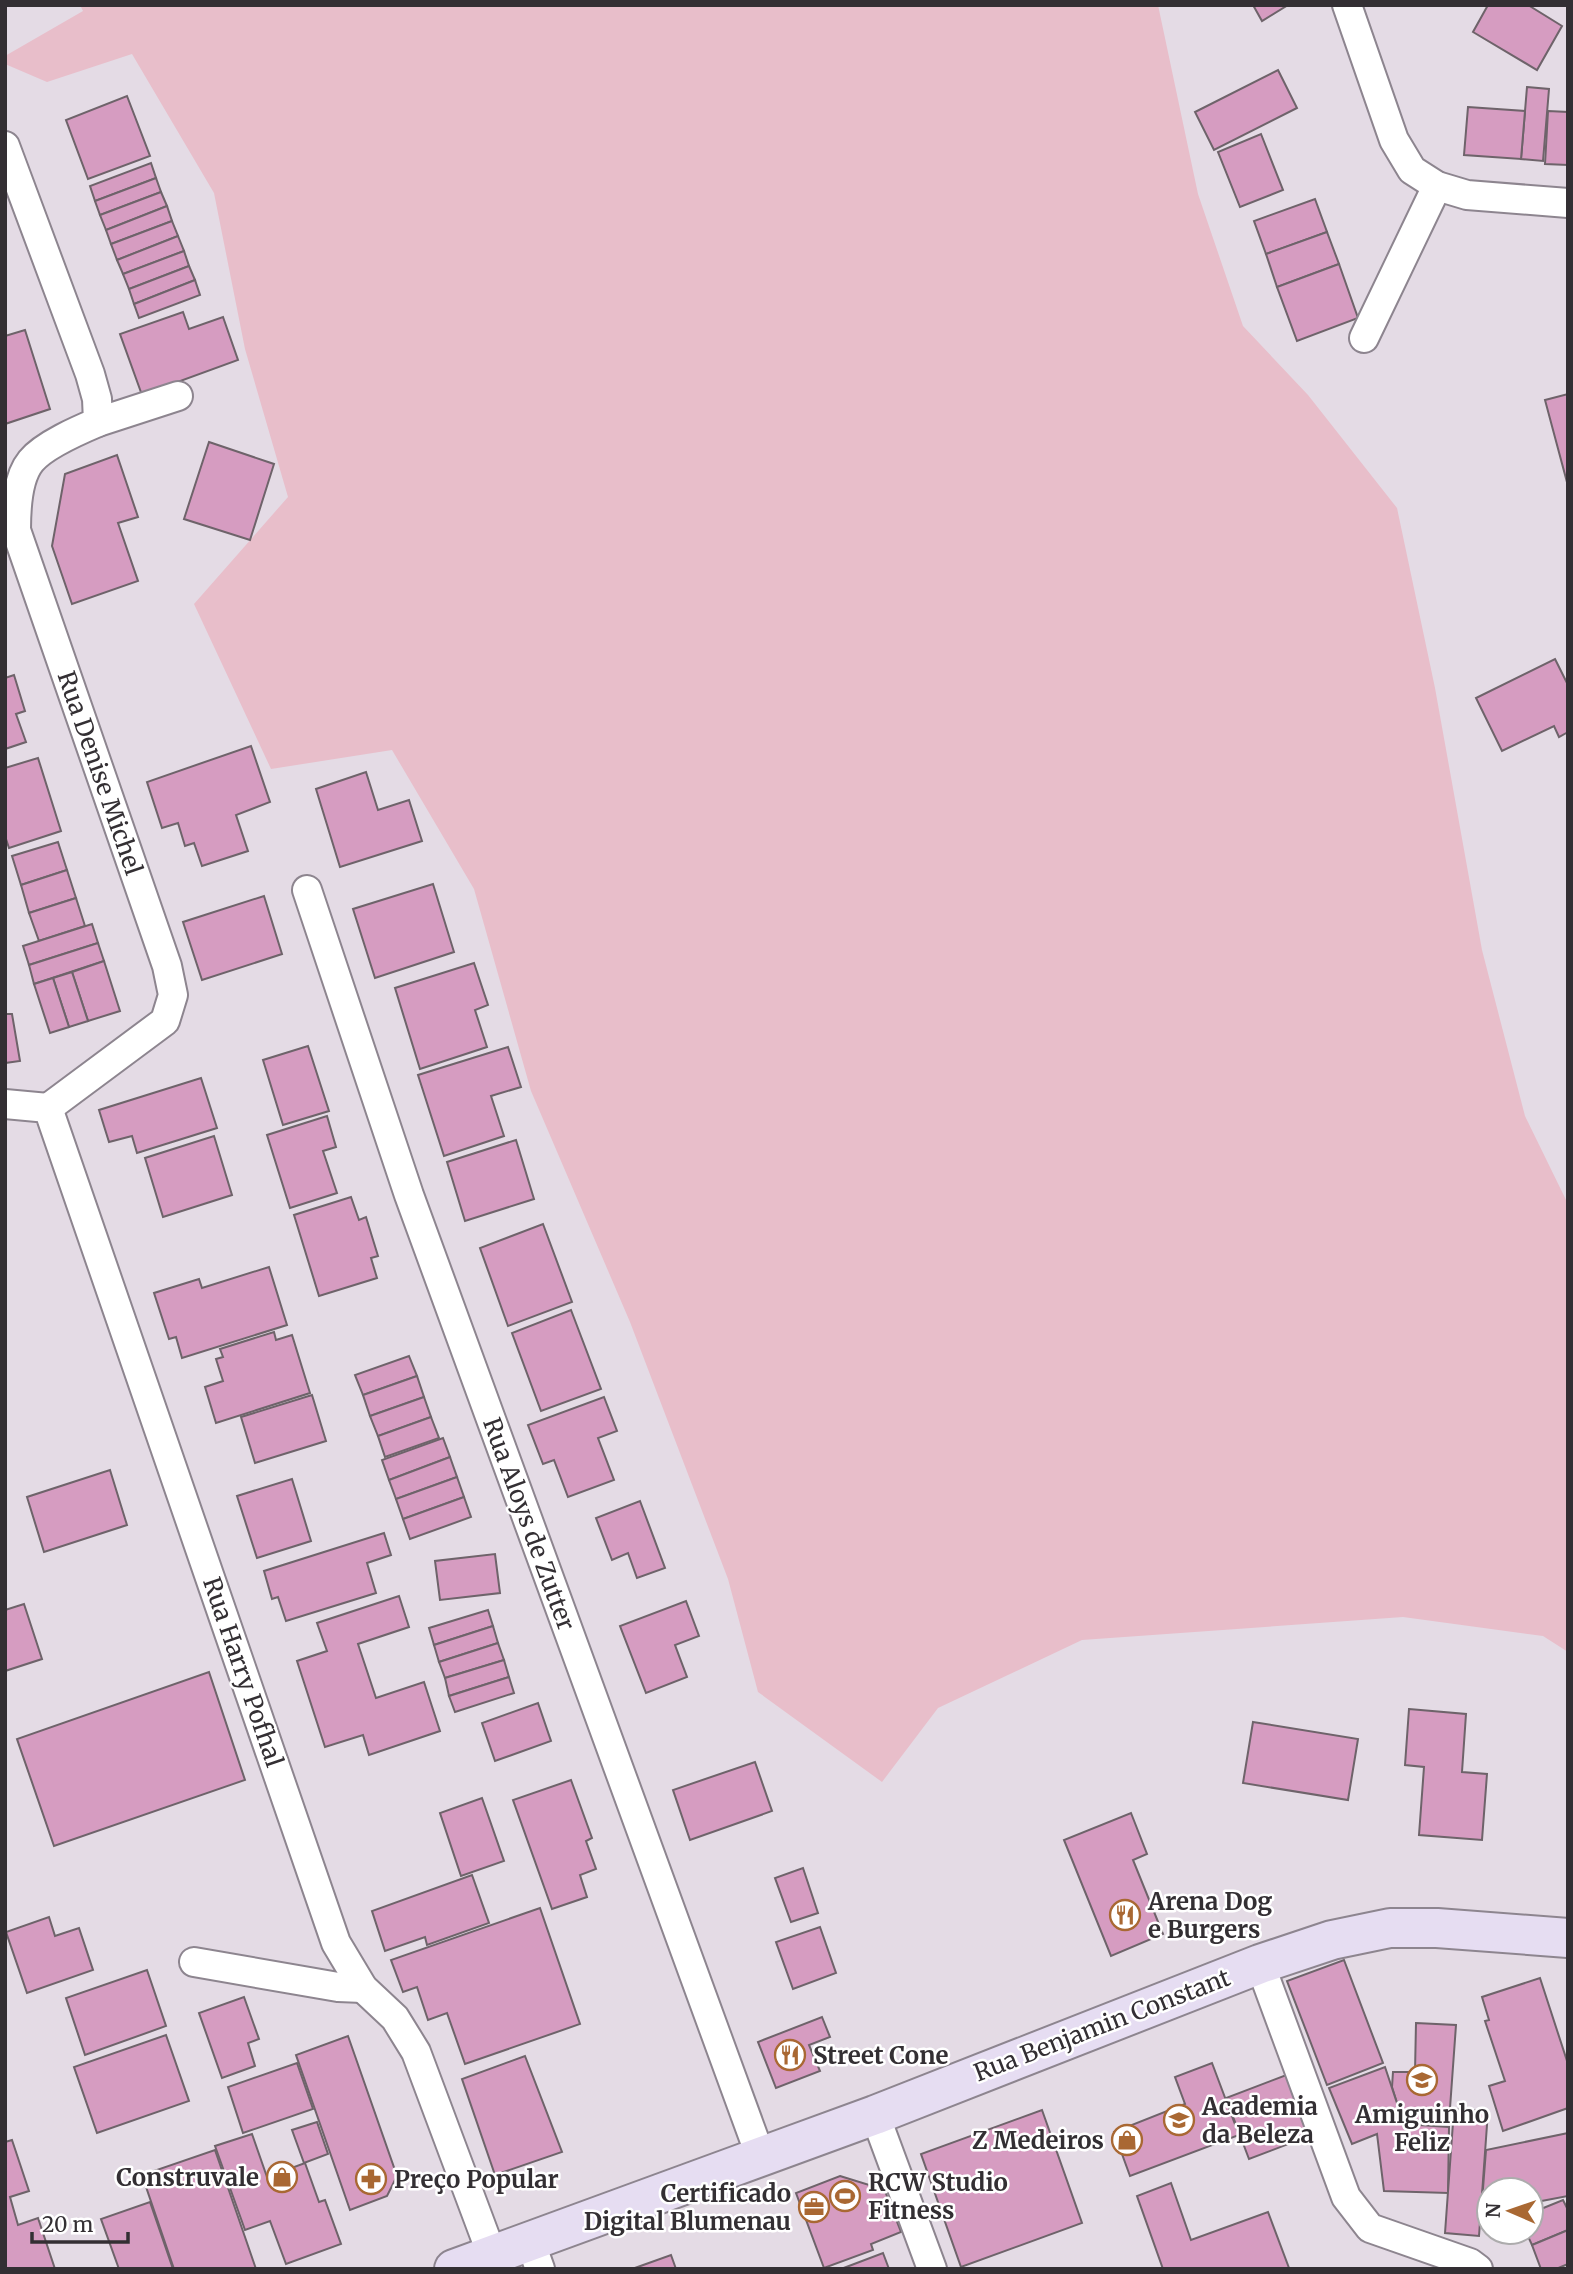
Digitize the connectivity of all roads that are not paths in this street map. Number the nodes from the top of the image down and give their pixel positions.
1 (1347, 5) edge
2 (5, 146) edge
3 (1437, 186) junction
4 (1568, 203) edge
5 (1364, 338) dead end
6 (178, 396) dead end
7 (97, 422) junction
8 (307, 890) dead end
9 (5, 1104) edge
10 (48, 1108) junction
11 (1568, 1938) edge
12 (194, 1962) dead end
13 (1260, 1964) junction
14 (363, 1988) junction
15 (875, 2115) junction
16 (760, 2155) junction
17 (492, 2255) junction
18 (535, 2255) edge
19 (454, 2269) edge
20 (932, 2269) edge
21 (1478, 2269) edge

1 - 3 street
2 - 7 street
3 - 4 street
3 - 5 street
6 - 7 street, Rua Denise Michel
7 - 10 street, Rua Denise Michel
8 - 16 street, Rua Aloys de Zutter
9 - 10 street
10 - 14 street, Rua Harry Pofhal
11 - 13 main road, Rua Benjamin Constant
12 - 14 street
13 - 15 main road, Rua Benjamin Constant
13 - 21 street
14 - 17 street, Rua Harry Pofhal
15 - 16 main road, Rua Benjamin Constant
15 - 20 street
16 - 18 main road, Rua Benjamin Constant
17 - 18 main road, Rua Benjamin Constant
17 - 19 main road, Rua Benjamin Constant

